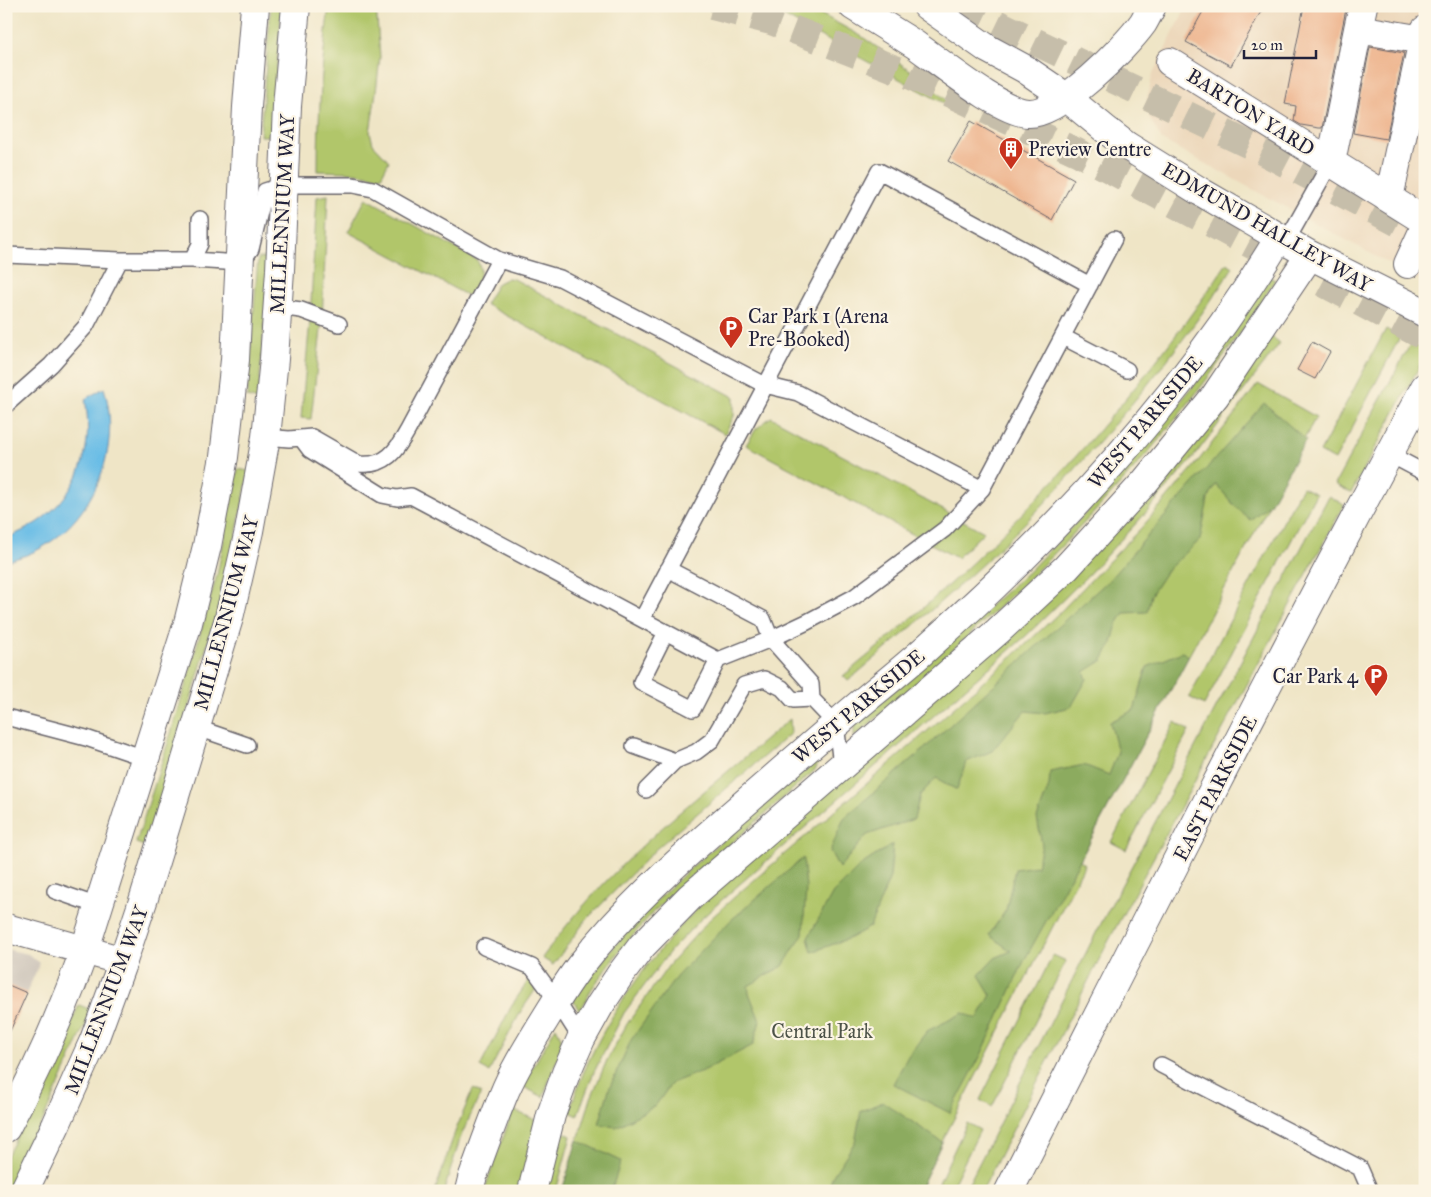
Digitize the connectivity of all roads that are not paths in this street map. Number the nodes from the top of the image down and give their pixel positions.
1 (255, 6) edge
2 (296, 6) edge
3 (852, 6) edge
4 (1152, 6) edge
5 (928, 7) edge
6 (1360, 17) edge
7 (1424, 36) edge
8 (1170, 62) dead end
9 (1066, 98) junction
10 (1331, 162) junction
11 (284, 185) junction
12 (1389, 198) junction
13 (200, 220) dead end
14 (1425, 221) edge
15 (1425, 227) edge
16 (1114, 239) dead end
17 (1283, 240) junction
18 (6, 254) edge
19 (1310, 255) junction
20 (120, 260) junction
21 (192, 260) junction
22 (499, 260) junction
23 (241, 263) junction
24 (1408, 264) dead end
25 (1090, 285) junction
26 (278, 307) junction
27 (1425, 313) edge
28 (339, 324) dead end
29 (1063, 337) junction
30 (1127, 370) dead end
31 (765, 386) junction
32 (1425, 386) edge
33 (6, 404) edge
34 (227, 430) junction
35 (266, 437) junction
36 (301, 438) junction
37 (1389, 454) junction
38 (1425, 473) edge
39 (982, 489) junction
40 (668, 569) junction
41 (642, 619) junction
42 (666, 632) junction
43 (771, 639) junction
44 (718, 660) junction
45 (812, 699) junction
46 (6, 717) edge
47 (836, 724) junction
48 (195, 727) junction
49 (247, 745) dead end
50 (634, 746) dead end
51 (145, 758) junction
52 (675, 761) junction
53 (841, 766) junction
54 (646, 790) dead end
55 (55, 890) dead end
56 (98, 906) junction
57 (6, 928) edge
58 (484, 947) dead end
59 (84, 950) junction
60 (123, 961) junction
61 (557, 1001) junction
62 (581, 1039) junction
63 (1161, 1065) dead end
64 (6, 1128) edge
65 (24, 1191) edge
66 (469, 1191) edge
67 (532, 1191) edge
68 (1009, 1191) edge
69 (1370, 1191) edge

1 - 23 street, MILLENNIUM WAY
2 - 11 street, MILLENNIUM WAY
3 - 9 street
4 - 9 street
5 - 9 street, EDMUND HALLEY WAY
6 - 7 street
6 - 10 street
7 - 12 street
8 - 10 street, BARTON YARD
9 - 17 street, EDMUND HALLEY WAY
10 - 12 street, BARTON YARD
10 - 17 lane
11 - 22 lane
11 - 23 lane
11 - 26 street, MILLENNIUM WAY
12 - 14 street, BARTON YARD
13 - 21 lane
15 - 24 street
16 - 25 lane
17 - 19 street, EDMUND HALLEY WAY
17 - 47 street, WEST PARKSIDE
18 - 20 lane
19 - 27 street, EDMUND HALLEY WAY
19 - 53 street, WEST PARKSIDE
20 - 21 lane
20 - 33 lane
21 - 23 lane
22 - 31 lane
22 - 36 lane
23 - 34 street, MILLENNIUM WAY
25 - 29 lane
25 - 31 lane
26 - 28 lane
26 - 35 street, MILLENNIUM WAY
29 - 30 lane
29 - 39 lane
31 - 39 lane
31 - 40 lane
32 - 37 street, EAST PARKSIDE
34 - 35 street
34 - 51 street, MILLENNIUM WAY
35 - 36 lane
35 - 48 street, MILLENNIUM WAY
36 - 41 lane
37 - 38 lane
37 - 68 street, EAST PARKSIDE
39 - 43 lane
40 - 41 lane
40 - 43 lane
41 - 42 lane
42 - 44 lane
42 - 44 lane
43 - 44 lane
43 - 45 lane
45 - 47 lane
45 - 52 lane
46 - 51 lane
47 - 53 lane
47 - 61 street, WEST PARKSIDE
48 - 49 lane
48 - 60 street, MILLENNIUM WAY
50 - 52 lane
51 - 56 street, MILLENNIUM WAY
52 - 54 lane
53 - 62 street, WEST PARKSIDE
55 - 56 lane
56 - 59 street, MILLENNIUM WAY
57 - 59 street
58 - 61 lane
59 - 60 street
59 - 64 street, MILLENNIUM WAY
60 - 65 street, MILLENNIUM WAY
61 - 62 lane
61 - 66 street, WEST PARKSIDE
62 - 67 street, WEST PARKSIDE
63 - 69 lane

